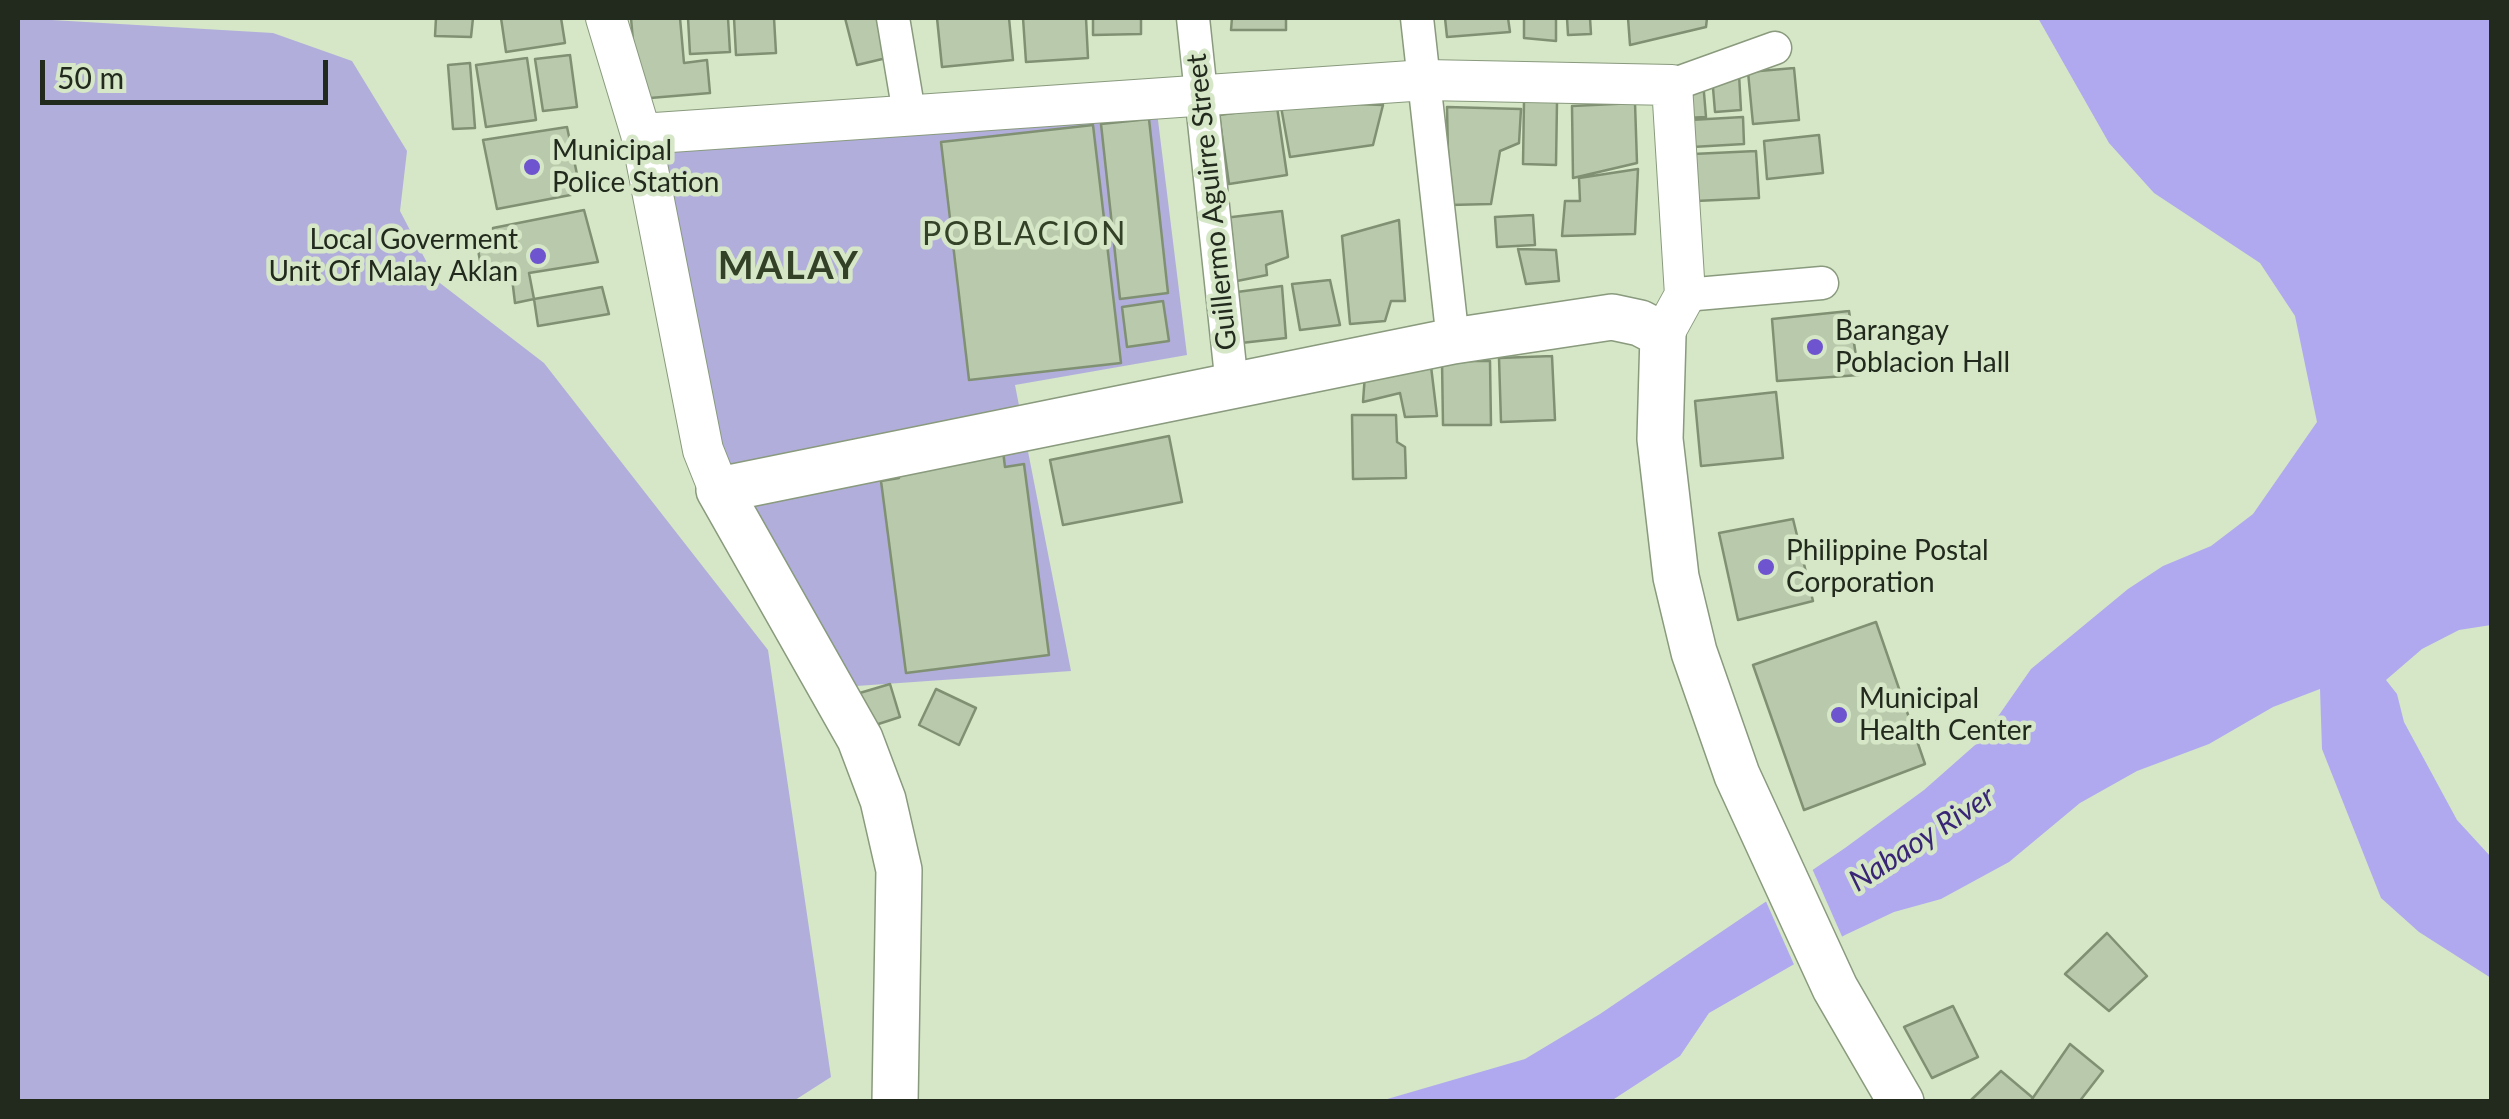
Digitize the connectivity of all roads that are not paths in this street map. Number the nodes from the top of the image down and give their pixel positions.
1 (606, 18) edge
2 (893, 18) edge
3 (1193, 18) edge
4 (1418, 18) edge
5 (1774, 48) dead end
6 (1426, 80) junction
7 (1672, 85) junction
8 (1200, 96) junction
9 (909, 113) junction
10 (641, 134) junction
11 (1822, 284) dead end
12 (1685, 295) junction
13 (1663, 335) junction
14 (1453, 341) junction
15 (1232, 386) junction
16 (718, 490) junction
17 (896, 1102) edge
18 (1901, 1102) edge

1 - 10 street
2 - 9 street
3 - 8 street, Guillermo Aguirre Street
4 - 6 street
5 - 7 street
6 - 7 street
6 - 8 street
6 - 14 street
7 - 12 street
8 - 9 street
8 - 15 street, Guillermo Aguirre Street
9 - 10 street
10 - 16 street
11 - 12 street
12 - 13 street
13 - 14 main road
13 - 18 main road
14 - 15 main road
15 - 16 main road
16 - 17 main road

